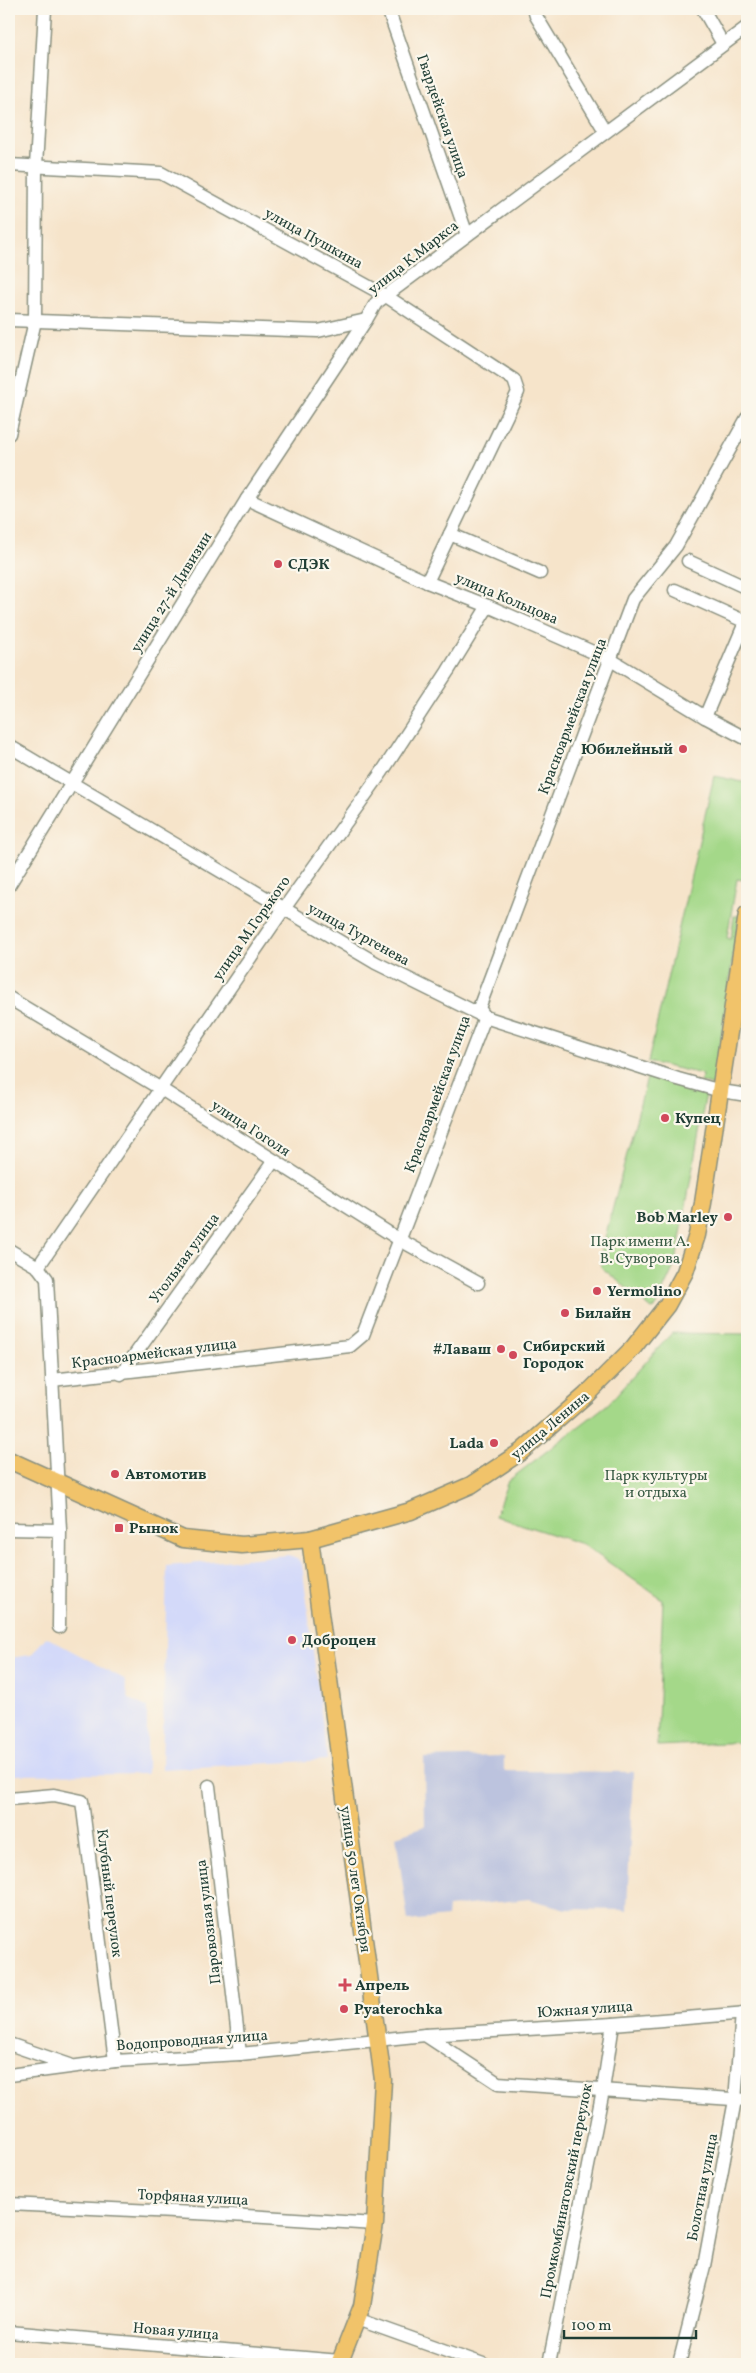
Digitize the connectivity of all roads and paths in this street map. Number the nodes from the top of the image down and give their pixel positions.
1 (45, 9) edge
2 (388, 9) edge
3 (534, 9) edge
4 (703, 9) edge
5 (747, 27) edge
6 (723, 44) junction
7 (604, 131) junction
8 (9, 165) edge
9 (36, 166) junction
10 (467, 235) junction
11 (386, 296) junction
12 (9, 320) edge
13 (366, 320) junction
14 (35, 321) junction
15 (747, 418) edge
16 (9, 434) edge
17 (248, 499) junction
18 (450, 534) junction
19 (688, 561) dead end
20 (540, 573) dead end
21 (427, 582) junction
22 (747, 588) edge
23 (676, 590) dead end
24 (488, 606) junction
25 (746, 620) edge
26 (611, 660) junction
27 (705, 717) junction
28 (747, 740) edge
29 (9, 746) edge
30 (73, 783) junction
31 (9, 886) edge
32 (282, 910) junction
33 (747, 914) edge
34 (9, 998) edge
35 (485, 1017) junction
36 (162, 1089) junction
37 (721, 1091) junction
38 (747, 1095) edge
39 (273, 1162) junction
40 (400, 1240) junction
41 (9, 1250) edge
42 (38, 1267) junction
43 (478, 1283) dead end
44 (120, 1374) junction
45 (52, 1380) junction
46 (9, 1460) edge
47 (58, 1483) junction
48 (9, 1529) edge
49 (60, 1530) junction
50 (310, 1539) junction
51 (59, 1627) dead end
52 (209, 1786) dead end
53 (9, 1800) edge
54 (745, 2013) edge
55 (613, 2024) junction
56 (425, 2035) junction
57 (377, 2040) junction
58 (9, 2044) edge
59 (240, 2054) junction
60 (115, 2061) junction
61 (73, 2066) junction
62 (9, 2075) edge
63 (603, 2090) junction
64 (741, 2100) edge
65 (9, 2204) edge
66 (375, 2224) junction
67 (357, 2319) junction
68 (9, 2332) edge
69 (340, 2363) edge
70 (483, 2364) edge
71 (549, 2364) edge
72 (679, 2364) edge

1 - 9 street
2 - 10 street, Гвардейская улица
3 - 7 street
4 - 6 street
5 - 6 street, улица К.Маркса
6 - 7 street, улица К.Маркса
7 - 10 street, улица К.Маркса
8 - 9 street, улица Пушкина
9 - 11 street, улица Пушкина
9 - 14 street
10 - 11 street, улица К.Маркса
11 - 13 street, улица К.Маркса
11 - 18 street, улица Пушкина
12 - 14 street
13 - 14 street
13 - 17 street, улица 27-й Дивизии
14 - 16 street
15 - 26 street, Красноармейская улица
17 - 21 street, улица Кольцова
17 - 30 street, улица 27-й Дивизии
18 - 20 street
18 - 21 street, улица Пушкина
19 - 22 street
21 - 24 street, улица Кольцова
23 - 25 street
24 - 26 street, улица Кольцова
24 - 32 street, улица М.Горького
25 - 27 street
26 - 27 street, улица Кольцова
26 - 35 street, Красноармейская улица
27 - 28 street, улица Кольцова
29 - 30 street, улица Тургенева
30 - 31 street, улица 27-й Дивизии
30 - 32 street, улица Тургенева
32 - 35 street, улица Тургенева
32 - 36 street, улица М.Горького
33 - 37 main road, улица Ленина
34 - 36 street, улица Гоголя
35 - 37 street, улица Тургенева
35 - 40 street, Красноармейская улица
36 - 39 street, улица Гоголя
36 - 42 street, улица М.Горького
37 - 38 street, улица Тургенева
37 - 50 main road, улица Ленина
39 - 40 street, улица Гоголя
39 - 44 street, Угольная улица
40 - 43 street, улица Гоголя
40 - 44 street, Красноармейская улица
41 - 42 street
42 - 45 street
44 - 45 street, Красноармейская улица
45 - 47 street
46 - 47 main road, улица Ленина
47 - 49 street
47 - 50 main road, улица Ленина
48 - 49 street
49 - 51 street
50 - 57 main road, улица 50 лет Октября
52 - 59 street, Паровозная улица
53 - 60 street, Клубный переулок
54 - 55 street, Южная улица
54 - 64 street, Болотная улица
55 - 56 street, Южная улица
55 - 63 street, Промкомбинатовский переулок
56 - 57 street, Южная улица
56 - 63 street
57 - 59 street, Водопроводная улица
57 - 66 main road, улица 50 лет Октября
58 - 61 street
59 - 60 street, Водопроводная улица
60 - 61 street, Водопроводная улица
61 - 62 street, Водопроводная улица
63 - 64 street
63 - 71 street, Промкомбинатовский переулок
64 - 72 street, Болотная улица
65 - 66 street, Торфяная улица
66 - 67 main road, улица 50 лет Октября
67 - 69 main road, улица 50 лет Октября
67 - 70 street
68 - 69 street, Новая улица

